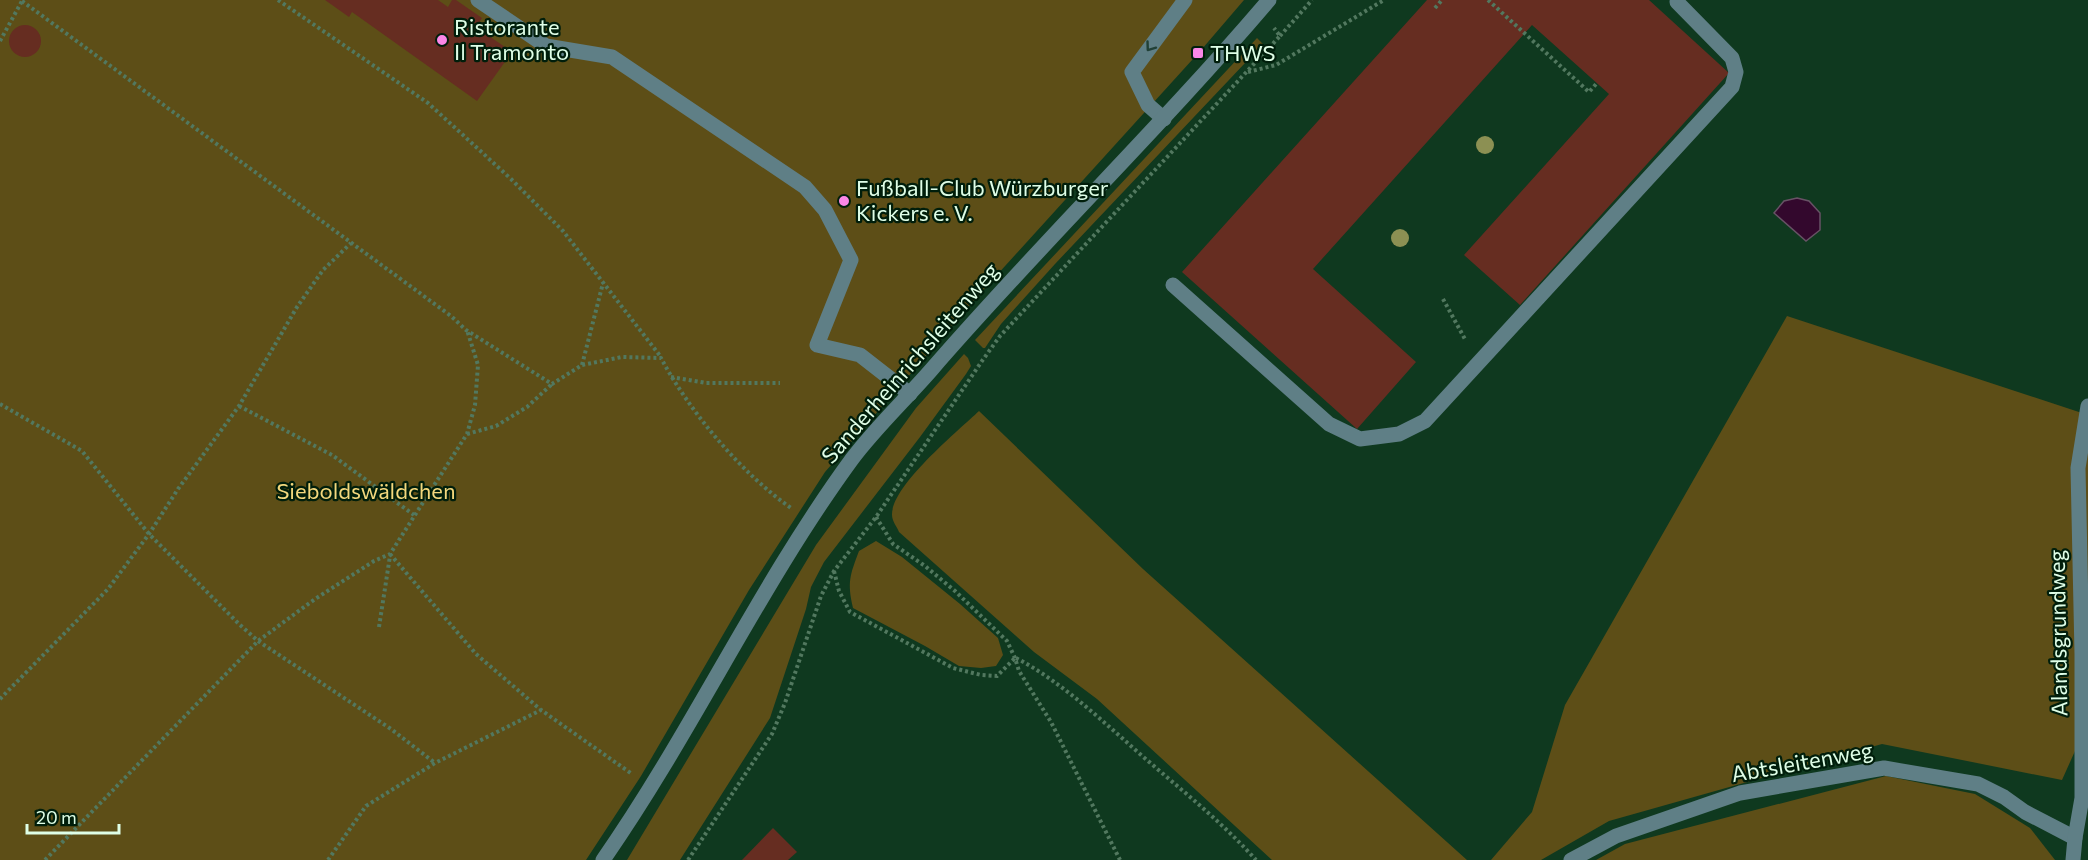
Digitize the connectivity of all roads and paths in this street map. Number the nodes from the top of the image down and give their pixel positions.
1 (278, 0) edge
2 (478, 0) edge
3 (1185, 0) edge
4 (1269, 0) edge
5 (1312, 0) edge
6 (1384, 0) edge
7 (1442, 0) edge
8 (1488, 0) edge
9 (22, 1) edge
10 (1677, 2) dead end
11 (1435, 8) dead end
12 (1259, 12) junction
13 (1280, 36) junction
14 (0, 41) edge
15 (1245, 73) junction
16 (1597, 83) dead end
17 (1164, 119) junction
18 (351, 243) junction
19 (603, 283) junction
20 (1173, 285) dead end
21 (1443, 299) dead end
22 (466, 330) junction
23 (1469, 347) dead end
24 (662, 358) junction
25 (582, 365) junction
26 (671, 377) junction
27 (780, 383) dead end
28 (552, 384) junction
29 (910, 394) junction
30 (0, 404) edge
31 (239, 406) junction
32 (2088, 406) edge
33 (467, 434) junction
34 (414, 515) junction
35 (876, 517) junction
36 (809, 520) junction
37 (149, 534) junction
38 (390, 555) junction
39 (834, 571) junction
40 (379, 627) dead end
41 (258, 641) junction
42 (1015, 658) junction
43 (0, 699) edge
44 (541, 710) junction
45 (435, 763) junction
46 (650, 786) junction
47 (2075, 838) junction
48 (45, 860) edge
49 (328, 860) edge
50 (603, 860) edge
51 (688, 860) edge
52 (1120, 860) edge
53 (1256, 860) edge
54 (1571, 860) edge
55 (2073, 860) edge

1 - 19 path
2 - 29 street
3 -> 17 street
4 - 12 street, Sanderheinrichsleitenweg
5 - 13 path
6 - 15 path
7 - 11 path
8 - 16 path
9 - 14 path
9 - 18 path
10 - 20 street
12 - 13 path
12 - 17 street, Sanderheinrichsleitenweg
13 - 15 path
15 - 35 path
17 - 29 street, Sanderheinrichsleitenweg
18 - 22 path
18 - 31 path
19 - 24 path
19 - 25 path
21 - 23 path
22 - 28 path
22 - 33 path
24 - 25 path
24 - 26 path
25 - 28 path
26 - 27 path
26 - 36 path
28 - 33 path
29 - 36 street, Sanderheinrichsleitenweg
30 - 37 path
31 - 34 path
31 - 37 path
32 - 47 street, Alandsgrundweg
33 - 34 path
34 - 38 path
35 - 39 path
35 - 42 path
36 - 46 street, Sanderheinrichsleitenweg
37 - 41 path
37 - 43 path
38 - 40 path
38 - 41 path
38 - 44 path
39 - 42 path
39 - 51 path
41 - 45 path
41 - 48 path
42 - 52 path
42 - 53 path
44 - 45 path
44 - 46 path
45 - 49 path
46 - 50 street, Sanderheinrichsleitenweg
47 - 54 street, Abtsleitenweg
47 - 55 street, Alandsgrundweg

